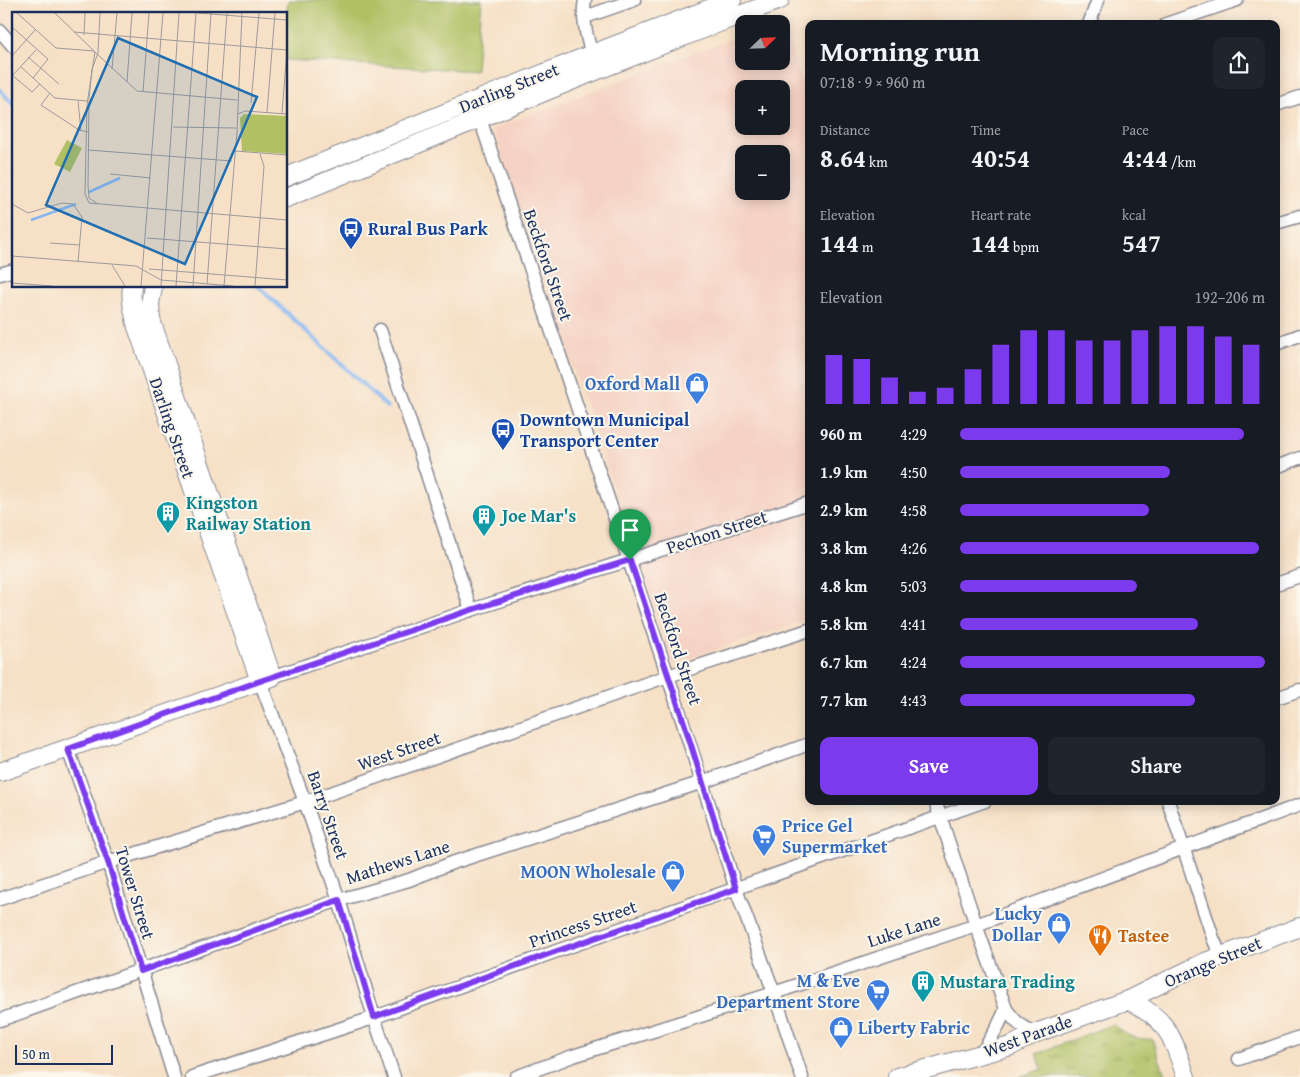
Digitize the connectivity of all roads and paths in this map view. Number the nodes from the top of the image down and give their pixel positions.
1 (585, 0) edge
2 (634, 0) edge
3 (732, 0) edge
4 (780, 0) edge
5 (1098, 0) edge
6 (1237, 0) edge
7 (585, 17) junction
8 (1090, 20) edge
9 (1178, 20) edge
10 (0, 31) edge
11 (12, 45) edge
12 (595, 62) junction
13 (1300, 97) edge
14 (473, 102) junction
15 (1280, 104) edge
16 (480, 119) junction
17 (288, 176) edge
18 (288, 197) edge
19 (1300, 216) edge
20 (1280, 222) edge
21 (132, 288) edge
22 (153, 288) edge
23 (380, 330) dead end
24 (1300, 335) edge
25 (1280, 342) edge
26 (1300, 458) edge
27 (1280, 466) edge
28 (805, 504) edge
29 (630, 560) junction
30 (1300, 576) edge
31 (1280, 583) edge
32 (237, 594) junction
33 (471, 610) junction
34 (805, 631) edge
35 (668, 676) junction
36 (266, 679) junction
37 (1300, 690) edge
38 (1280, 697) edge
39 (805, 745) edge
40 (68, 749) junction
41 (0, 772) edge
42 (703, 782) junction
43 (305, 802) junction
44 (936, 805) edge
45 (974, 805) edge
46 (1169, 805) edge
47 (1300, 805) edge
48 (940, 818) junction
49 (1183, 848) junction
50 (108, 862) junction
51 (736, 889) junction
52 (0, 899) edge
53 (339, 900) junction
54 (976, 925) junction
55 (1300, 927) edge
56 (1220, 956) junction
57 (141, 971) junction
58 (774, 993) junction
59 (1128, 1000) junction
60 (1006, 1009) junction
61 (374, 1017) junction
62 (0, 1020) edge
63 (1036, 1033) junction
64 (1300, 1037) edge
65 (982, 1053) junction
66 (1239, 1059) dead end
67 (174, 1077) edge
68 (192, 1077) edge
69 (394, 1077) edge
70 (516, 1077) edge
71 (802, 1077) edge
72 (897, 1077) edge
73 (1186, 1077) edge

1 - 7 street
2 - 7 street
3 - 12 street, Darling Street
4 - 12 street, Darling Street
5 - 8 street
6 - 9 street
7 - 12 street
10 - 11 street
12 - 14 street, Darling Street
12 - 16 street, Darling Street
13 - 15 street
14 - 16 street, Beckford Street
14 - 17 street, Darling Street
16 - 18 street, Darling Street
16 - 29 street, Beckford Street
19 - 20 street
21 - 32 street, Darling Street
22 - 32 street, Darling Street
23 - 33 street
24 - 25 street
26 - 27 street
28 - 29 street, Pechon Street
29 - 33 street, Pechon Street
29 - 35 street, Beckford Street
30 - 31 street
32 - 36 street, Darling Street
33 - 36 street, Pechon Street
34 - 35 street, West Street
35 - 42 street, Beckford Street
35 - 43 street, West Street
36 - 40 street, Pechon Street
36 - 43 street, Barry Street
37 - 38 street
39 - 42 street, Mathews Lane
40 - 41 street, Pechon Street
40 - 50 street, Tower Street
42 - 51 street, Beckford Street
42 - 53 street, Mathews Lane
43 - 50 street, West Street
43 - 53 street, Barry Street
44 - 48 street
45 - 48 street, Princess Street
46 - 49 street
47 - 49 street, Luke Lane
48 - 51 street, Princess Street
48 - 54 street
49 - 54 street, Luke Lane
49 - 56 street
50 - 52 street, West Street
50 - 57 street, Tower Street
51 - 58 street, Beckford Street
51 - 61 street, Princess Street
53 - 57 street, Mathews Lane
53 - 61 street, Barry Street
54 - 58 street, Luke Lane
54 - 60 street
55 - 56 street, Orange Street
56 - 59 street, Orange Street
57 - 62 street, Mathews Lane
57 - 67 street, Tower Street
58 - 70 street, Luke Lane
58 - 71 street, Beckford Street
59 - 63 street, West Parade
59 - 73 street
60 - 63 street
60 - 65 street
61 - 68 street, Princess Street
61 - 69 street, Barry Street
63 - 65 street, West Parade
64 - 66 street
65 - 72 street, West Parade

